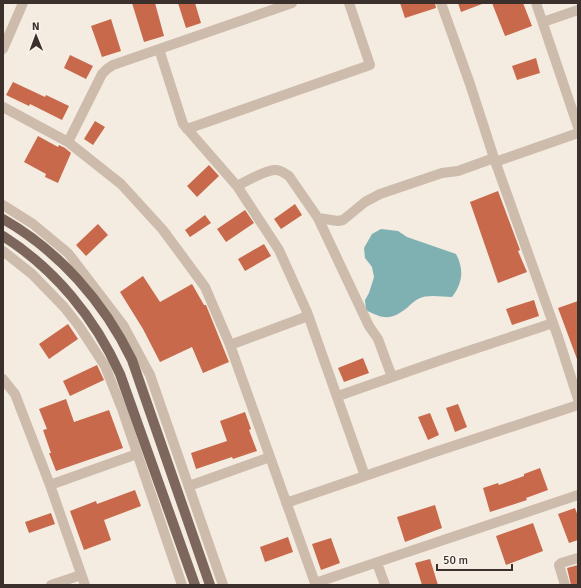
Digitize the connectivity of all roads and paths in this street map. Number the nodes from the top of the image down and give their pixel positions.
1 (23, 3) edge
2 (292, 3) edge
3 (349, 3) edge
4 (441, 3) edge
5 (536, 3) edge
6 (578, 10) edge
7 (543, 22) junction
8 (3, 49) edge
9 (159, 49) junction
10 (3, 107) edge
11 (578, 127) edge
12 (187, 129) junction
13 (578, 133) edge
14 (68, 142) junction
15 (495, 160) junction
16 (237, 186) junction
17 (3, 205) edge
18 (318, 218) junction
19 (3, 220) edge
20 (3, 236) edge
21 (3, 251) edge
22 (308, 316) junction
23 (553, 323) junction
24 (230, 345) junction
25 (392, 377) junction
26 (3, 379) edge
27 (338, 396) junction
28 (578, 399) edge
29 (578, 405) edge
30 (137, 454) junction
31 (270, 457) junction
32 (365, 476) junction
33 (50, 485) junction
34 (189, 486) junction
35 (578, 494) edge
36 (286, 503) junction
37 (578, 558) edge
38 (377, 563) junction
39 (83, 580) edge
40 (51, 585) edge
41 (182, 585) edge
42 (195, 585) edge
43 (210, 585) edge
44 (222, 585) edge
45 (385, 585) edge
46 (565, 585) edge

1 - 8 street
2 - 9 street
3 - 12 street
4 - 15 street
5 - 7 street
6 - 7 street
7 - 11 street
9 - 12 street
9 - 14 street
10 - 14 street
12 - 16 street
13 - 15 street
14 - 24 street
15 - 18 street
15 - 23 street
16 - 18 street
16 - 22 street
17 - 34 street
18 - 25 street
19 - 43 main road
20 - 42 main road
21 - 30 street
22 - 24 street
22 - 27 street
23 - 25 street
23 - 28 street
24 - 31 street
25 - 27 street
26 - 33 street
27 - 32 street
29 - 32 street
30 - 33 street
30 - 41 street
31 - 34 street
31 - 36 street
32 - 36 street
33 - 39 street
34 - 44 street
35 - 38 street
36 - 38 street
37 - 46 street
38 - 45 street
39 - 40 street

